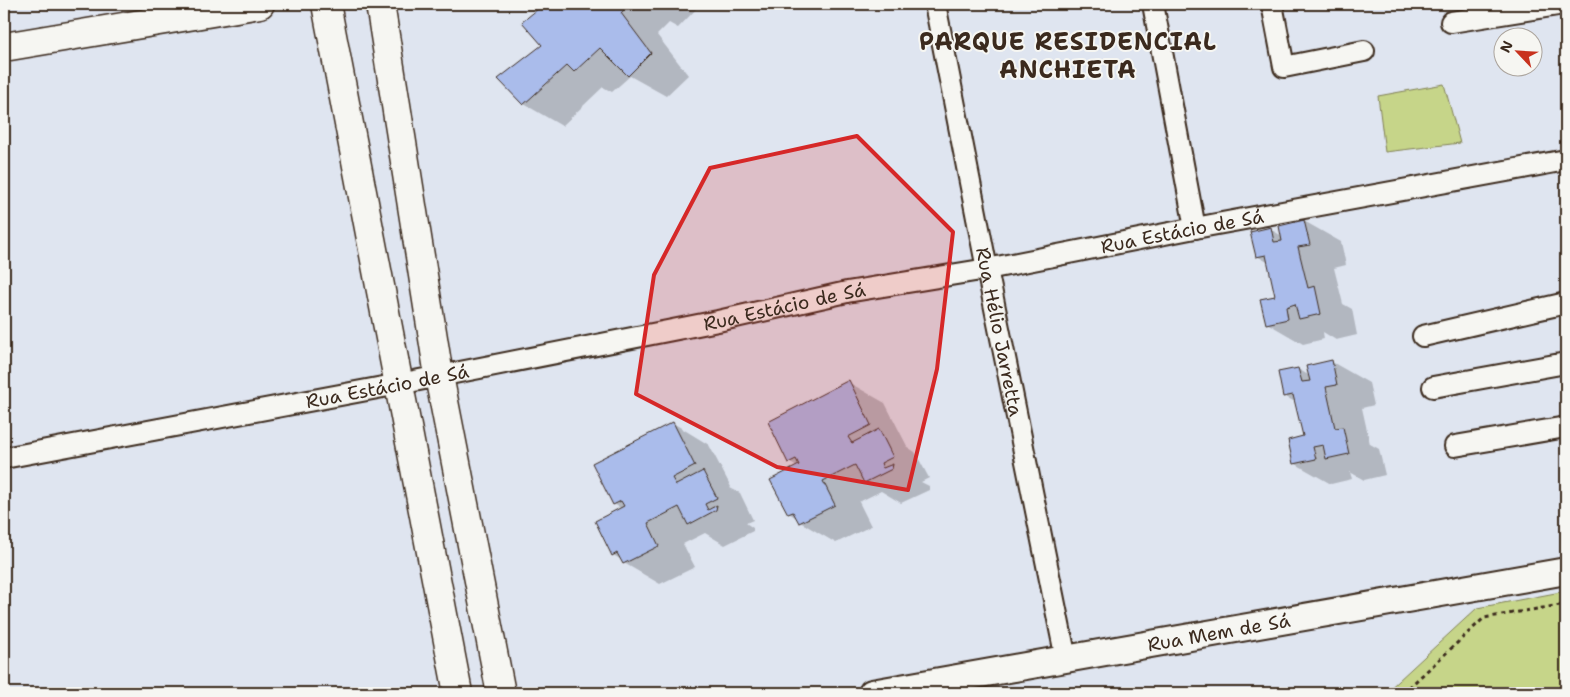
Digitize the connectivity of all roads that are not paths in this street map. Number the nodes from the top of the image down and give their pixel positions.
1 (260, 4) edge
2 (326, 4) edge
3 (380, 4) edge
4 (935, 4) edge
5 (1153, 4) edge
6 (1564, 4) edge
7 (1278, 5) edge
8 (1527, 7) edge
9 (1452, 22) dead end
10 (4, 47) edge
11 (1364, 51) dead end
12 (1566, 160) edge
13 (1195, 228) junction
14 (987, 269) junction
15 (1566, 303) edge
16 (1423, 336) dead end
17 (1566, 364) edge
18 (439, 376) junction
19 (399, 384) junction
20 (1433, 387) dead end
21 (1566, 427) edge
22 (1455, 446) dead end
23 (4, 458) edge
24 (1566, 571) edge
25 (1066, 659) junction
26 (458, 693) edge
27 (501, 693) edge
28 (872, 693) edge

1 - 10 main road
2 - 19 main road
3 - 18 main road
4 - 14 street, Rua Hélio Jarretta
5 - 13 street
6 - 8 street
7 - 11 street
8 - 9 street
12 - 13 street, Rua Estácio de Sá
13 - 14 street, Rua Estácio de Sá
14 - 18 street, Rua Estácio de Sá
14 - 25 street, Rua Hélio Jarretta
15 - 16 street
17 - 20 street
18 - 19 street, Rua Estácio de Sá
18 - 27 main road
19 - 23 street, Rua Estácio de Sá
19 - 26 main road
21 - 22 street
24 - 25 street, Rua Mem de Sá
25 - 28 street, Rua Mem de Sá

